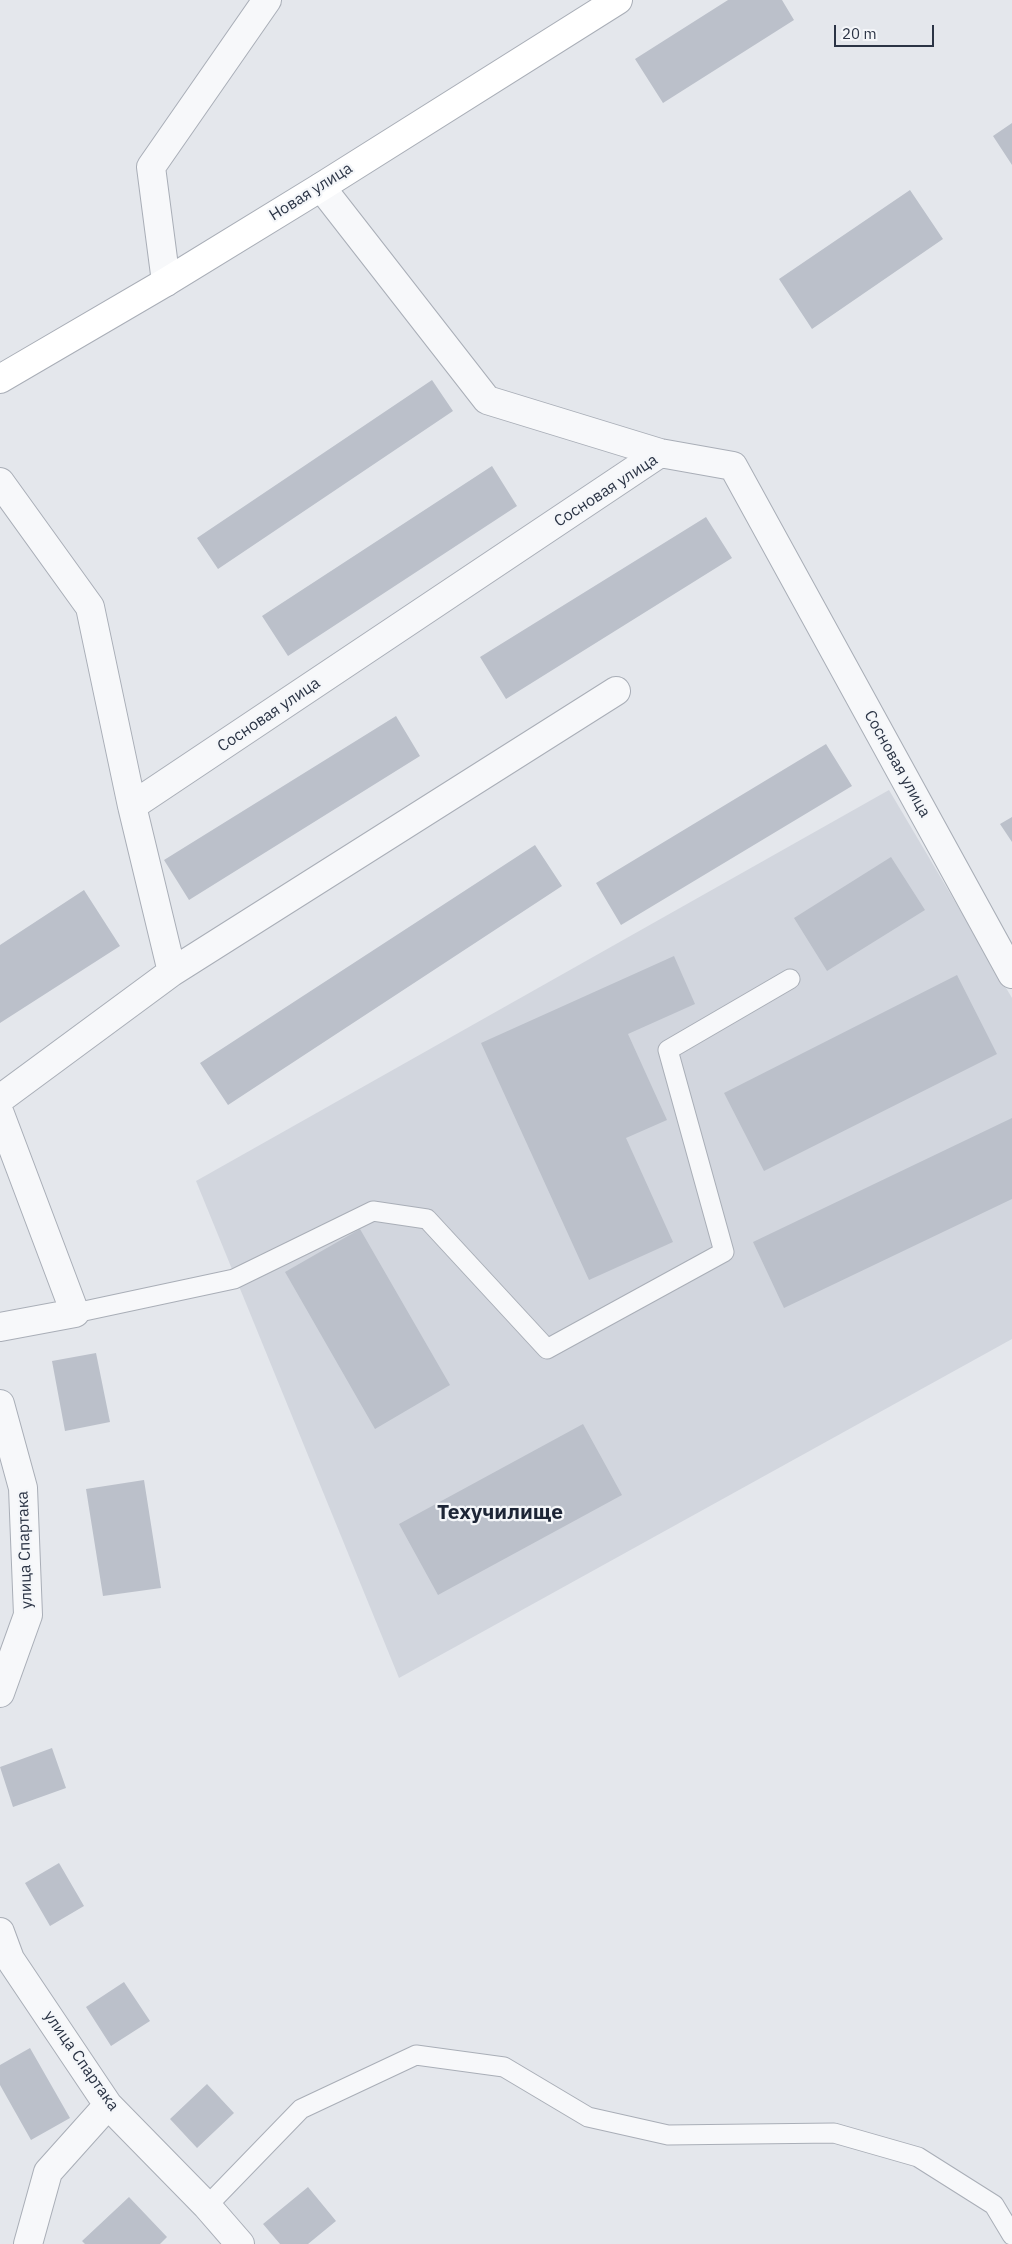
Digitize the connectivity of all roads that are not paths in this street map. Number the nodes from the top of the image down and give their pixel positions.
1 (267, 0) edge
2 (618, 0) edge
3 (321, 187) junction
4 (166, 282) junction
5 (0, 379) edge
6 (660, 453) junction
7 (0, 482) edge
8 (616, 691) dead end
9 (132, 806) junction
10 (172, 972) junction
11 (1012, 974) edge
12 (790, 979) dead end
13 (0, 1099) edge
14 (0, 1114) edge
15 (75, 1313) junction
16 (0, 1327) edge
17 (0, 1404) edge
18 (0, 1693) edge
19 (0, 1932) edge
20 (108, 2106) junction
21 (207, 2206) junction
22 (1012, 2236) edge
23 (28, 2244) edge
24 (240, 2244) edge

1 - 4 street
2 - 3 street, Новая улица
3 - 4 street, Новая улица
3 - 6 street
4 - 5 street, Новая улица
6 - 9 street, Сосновая улица
6 - 11 street, Сосновая улица
7 - 9 street
8 - 10 street
9 - 10 street
10 - 13 street
12 - 15 lane
14 - 15 street
15 - 16 street
17 - 18 street, улица Спартака
19 - 20 street, улица Спартака
20 - 21 street, улица Спартака
20 - 23 street
21 - 22 lane
21 - 24 street, улица Спартака

